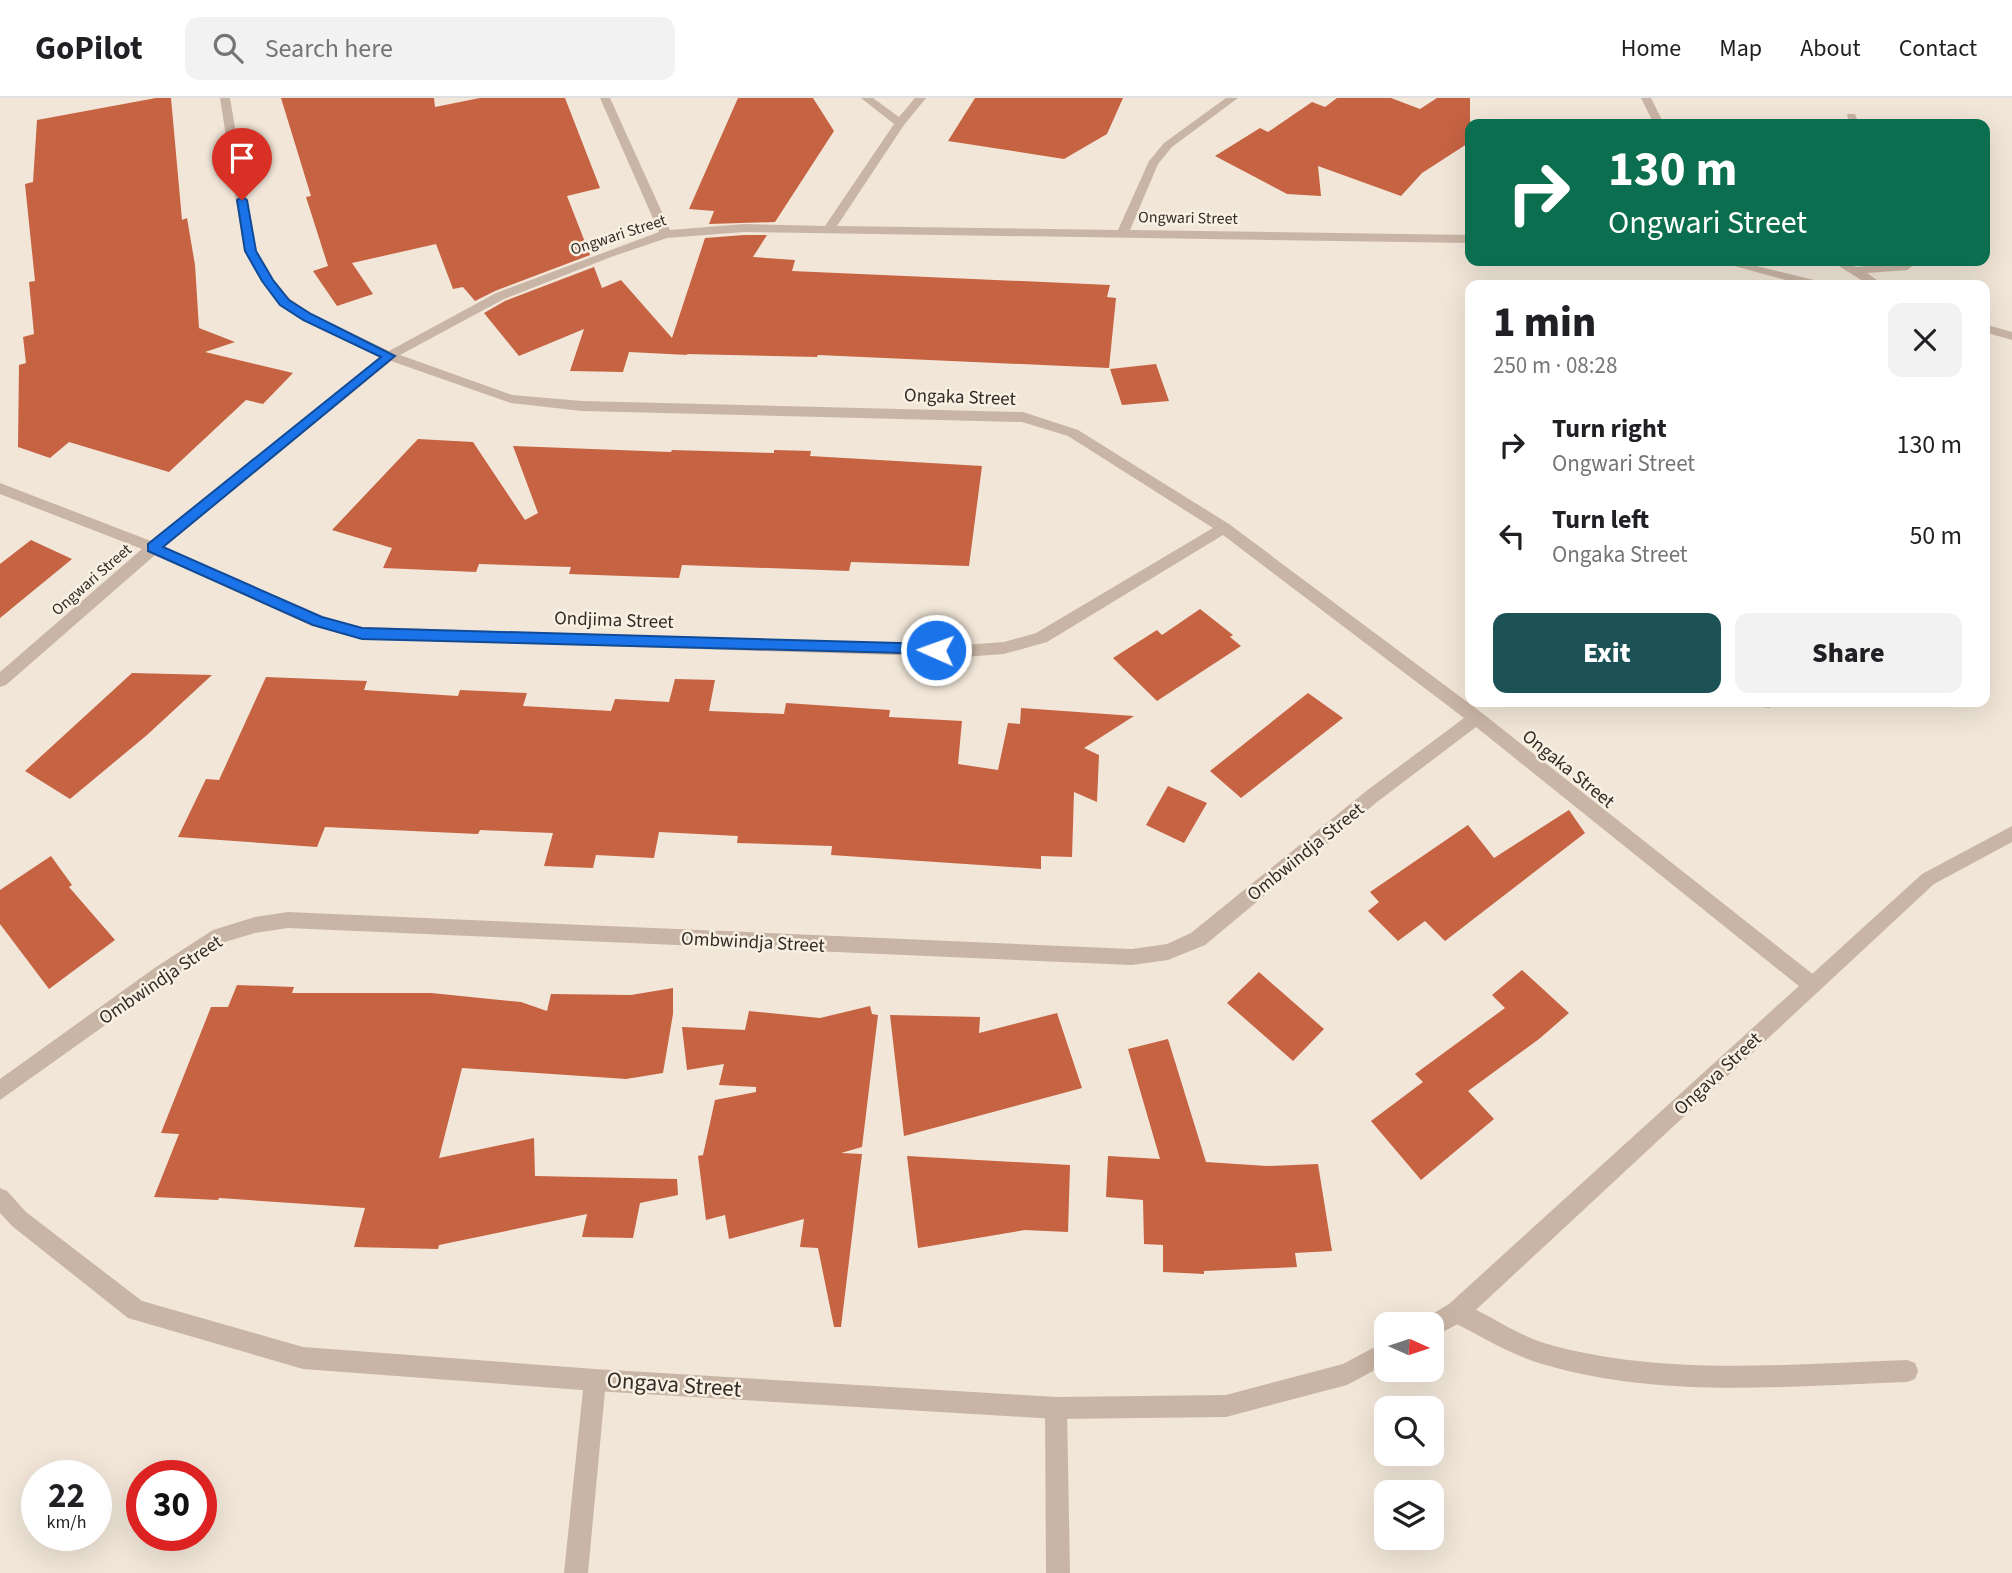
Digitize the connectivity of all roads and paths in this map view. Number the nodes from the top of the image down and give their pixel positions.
1 (225, 98) edge
2 (604, 98) edge
3 (866, 98) edge
4 (921, 98) edge
5 (1233, 98) edge
6 (1646, 98) edge
7 (1656, 119) edge
8 (900, 123) junction
9 (830, 229) junction
10 (1122, 233) junction
11 (666, 234) junction
12 (1465, 239) edge
13 (1742, 266) edge
14 (1845, 266) edge
15 (1907, 266) edge
16 (1853, 271) junction
17 (1798, 280) edge
18 (1869, 280) edge
19 (1990, 330) edge
20 (2012, 336) edge
21 (389, 356) junction
22 (0, 488) edge
23 (1224, 528) junction
24 (153, 548) junction
25 (0, 681) edge
26 (1476, 718) junction
27 (2012, 833) edge
28 (1812, 985) junction
29 (0, 1091) edge
30 (0, 1198) edge
31 (1457, 1312) junction
32 (1444, 1320) edge
33 (1374, 1359) edge
34 (1908, 1371) dead end
35 (596, 1380) junction
36 (1056, 1408) junction
37 (576, 1573) edge
38 (1058, 1573) edge

1 - 21 street, Ongaka Street
2 - 11 street
3 - 8 street
4 - 8 street
5 - 10 street
6 - 7 street
8 - 9 street
9 - 10 street, Ongwari Street
9 - 11 street, Ongwari Street
10 - 12 street, Ongwari Street
11 - 21 street, Ongwari Street
13 - 17 street
14 - 16 street
15 - 16 street
16 - 18 street
19 - 20 street
21 - 23 street, Ongaka Street
21 - 24 street, Ongwari Street
22 - 24 street, Ondjima Street
23 - 24 street, Ondjima Street
23 - 26 street, Ongaka Street
24 - 25 street, Ongwari Street
26 - 28 street, Ongaka Street
26 - 29 street, Ombwindja Street
27 - 28 street, Ongava Street
28 - 31 street, Ongava Street
30 - 35 street, Ongava Street
31 - 32 street, Ongava Street
31 - 34 street
33 - 36 street, Ongava Street
35 - 36 street, Ongava Street
35 - 37 street
36 - 38 street

